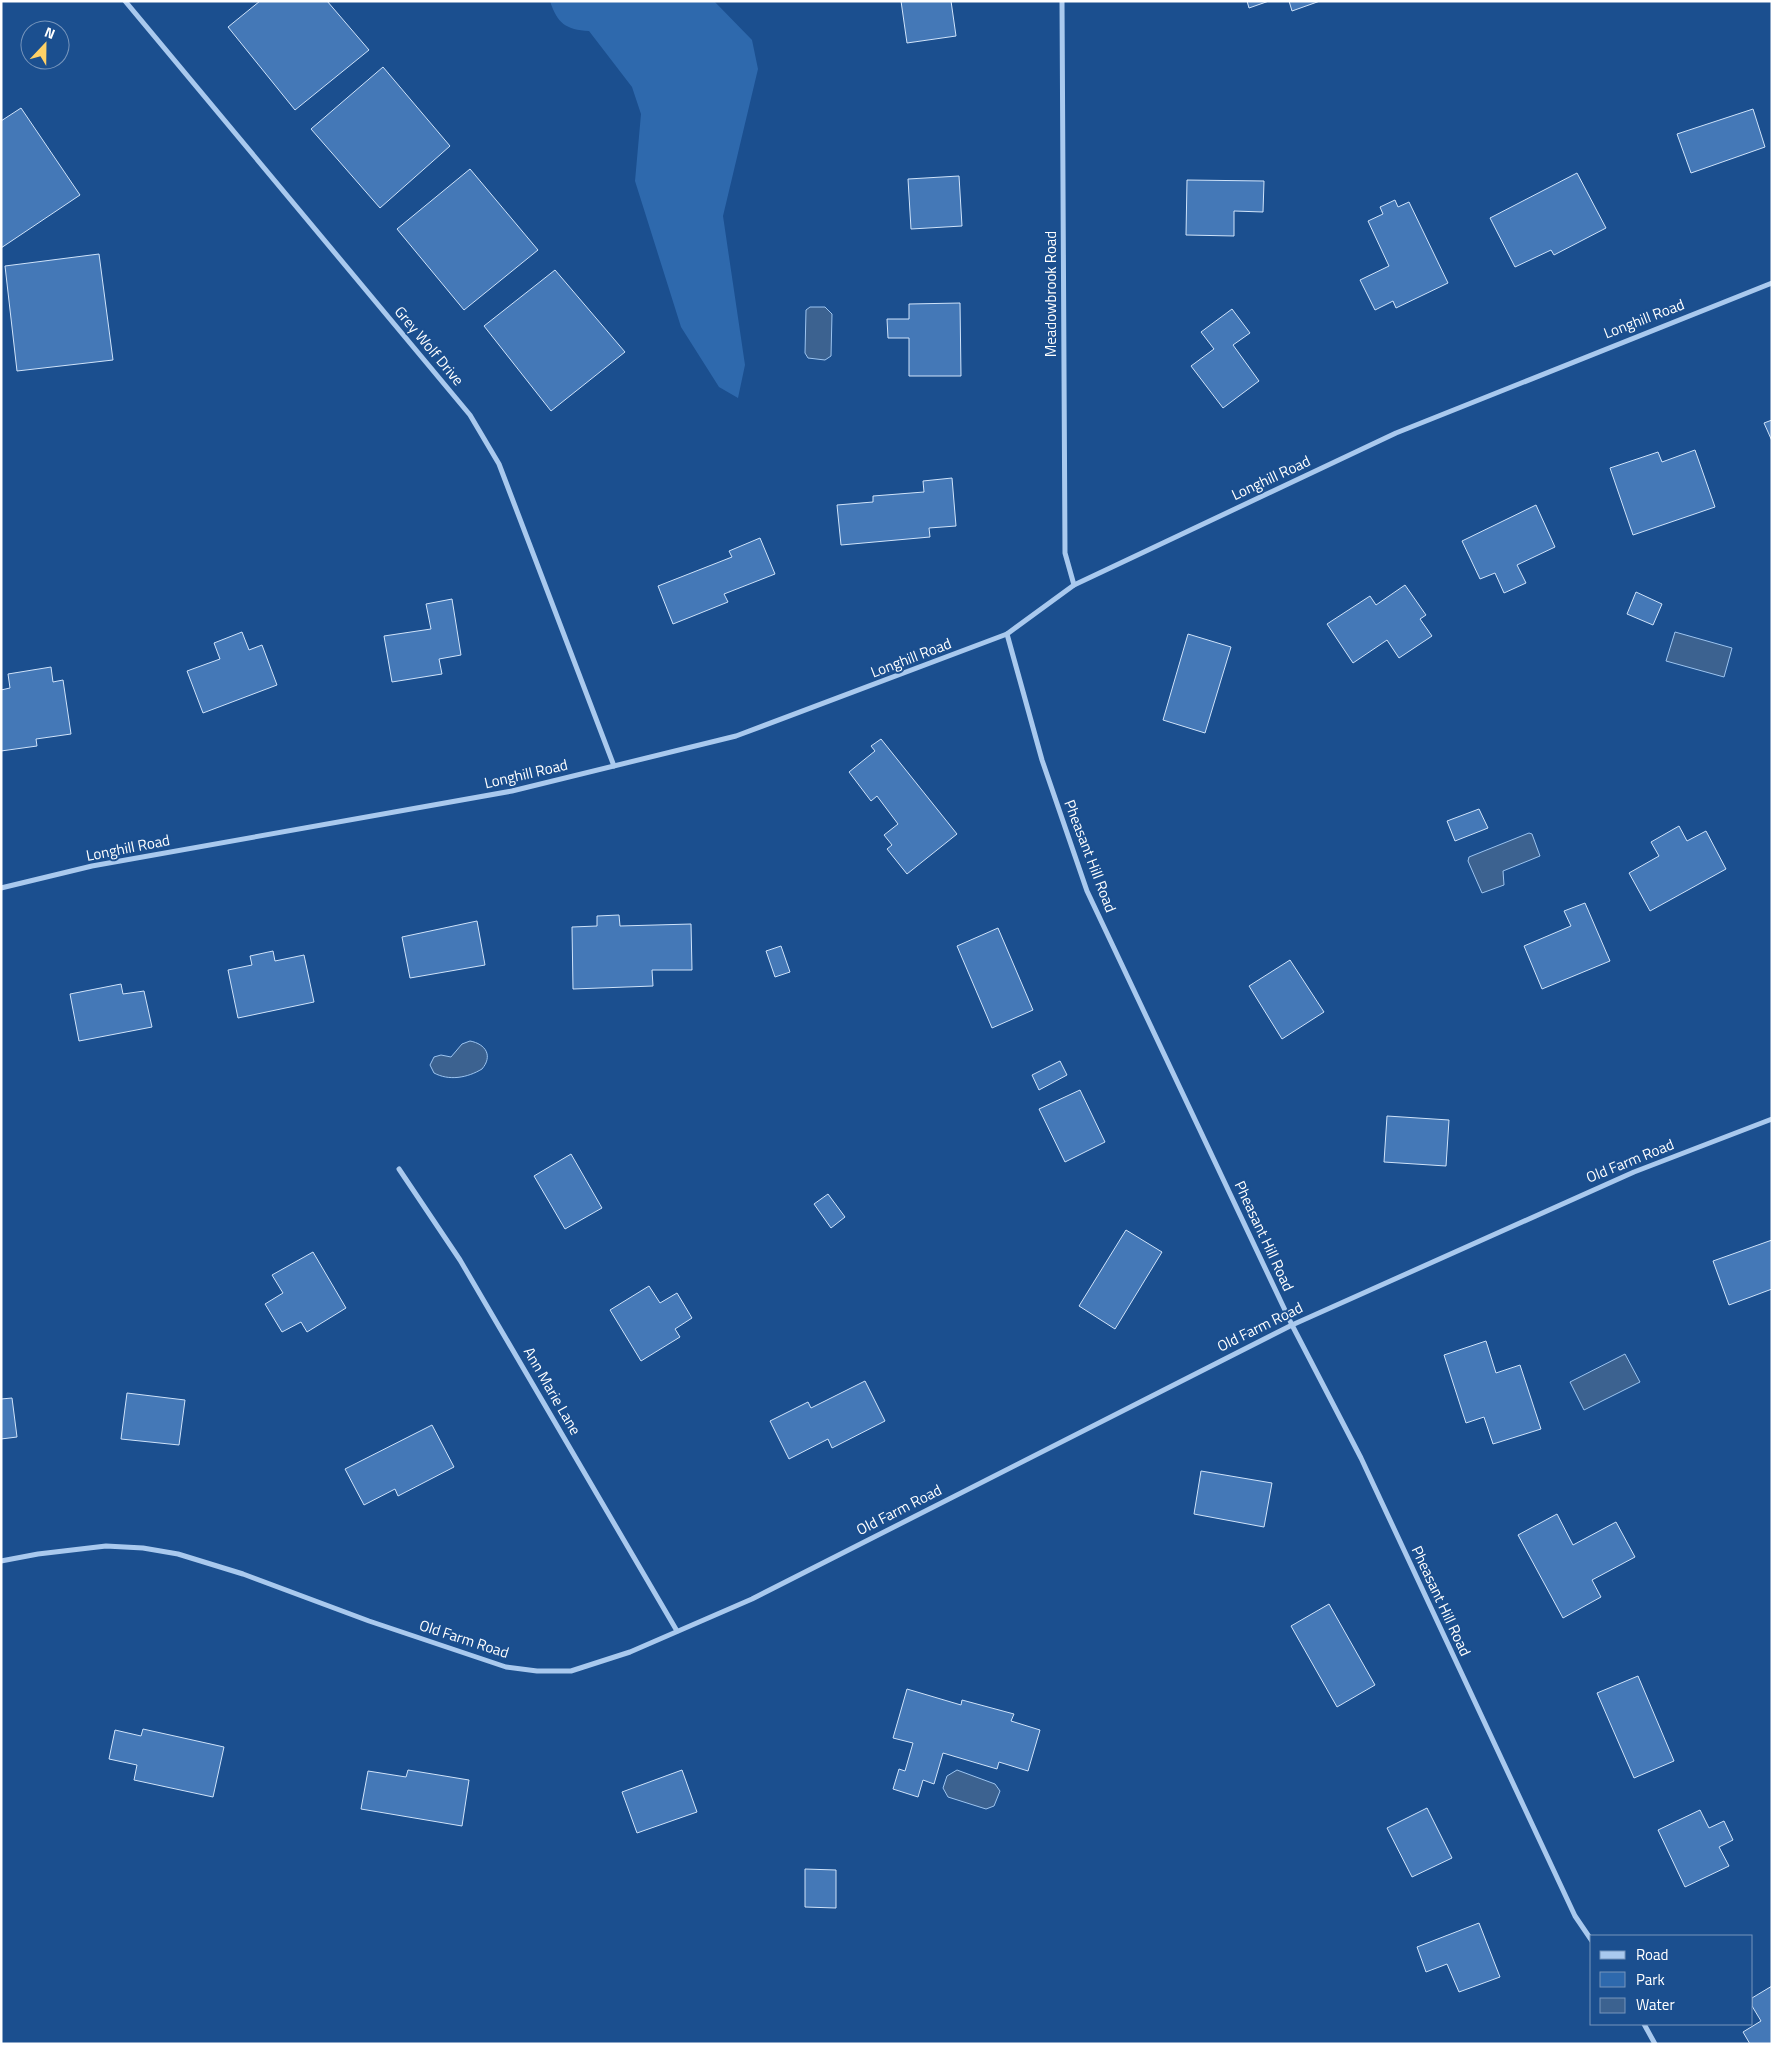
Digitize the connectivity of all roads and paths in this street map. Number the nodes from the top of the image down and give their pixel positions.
1 (125, 1) edge
2 (1062, 1) edge
3 (1772, 283) edge
4 (1074, 585) junction
5 (1007, 634) junction
6 (614, 766) junction
7 (1, 888) edge
8 (1772, 1119) edge
9 (399, 1169) dead end
10 (1292, 1324) junction
11 (1, 1561) edge
12 (677, 1631) junction
13 (1590, 1938) edge
14 (1645, 2025) edge
15 (1655, 2044) edge

1 - 6 street, Grey Wolf Drive
2 - 4 street, Meadowbrook Road
3 - 4 street, Longhill Road
4 - 5 street, Longhill Road
5 - 6 street, Longhill Road
5 - 10 street, Pheasant Hill Road
6 - 7 street, Longhill Road
8 - 10 street, Old Farm Road
9 - 12 street, Ann Marie Lane
10 - 12 street, Old Farm Road
10 - 13 street, Pheasant Hill Road
11 - 12 street, Old Farm Road
14 - 15 street

